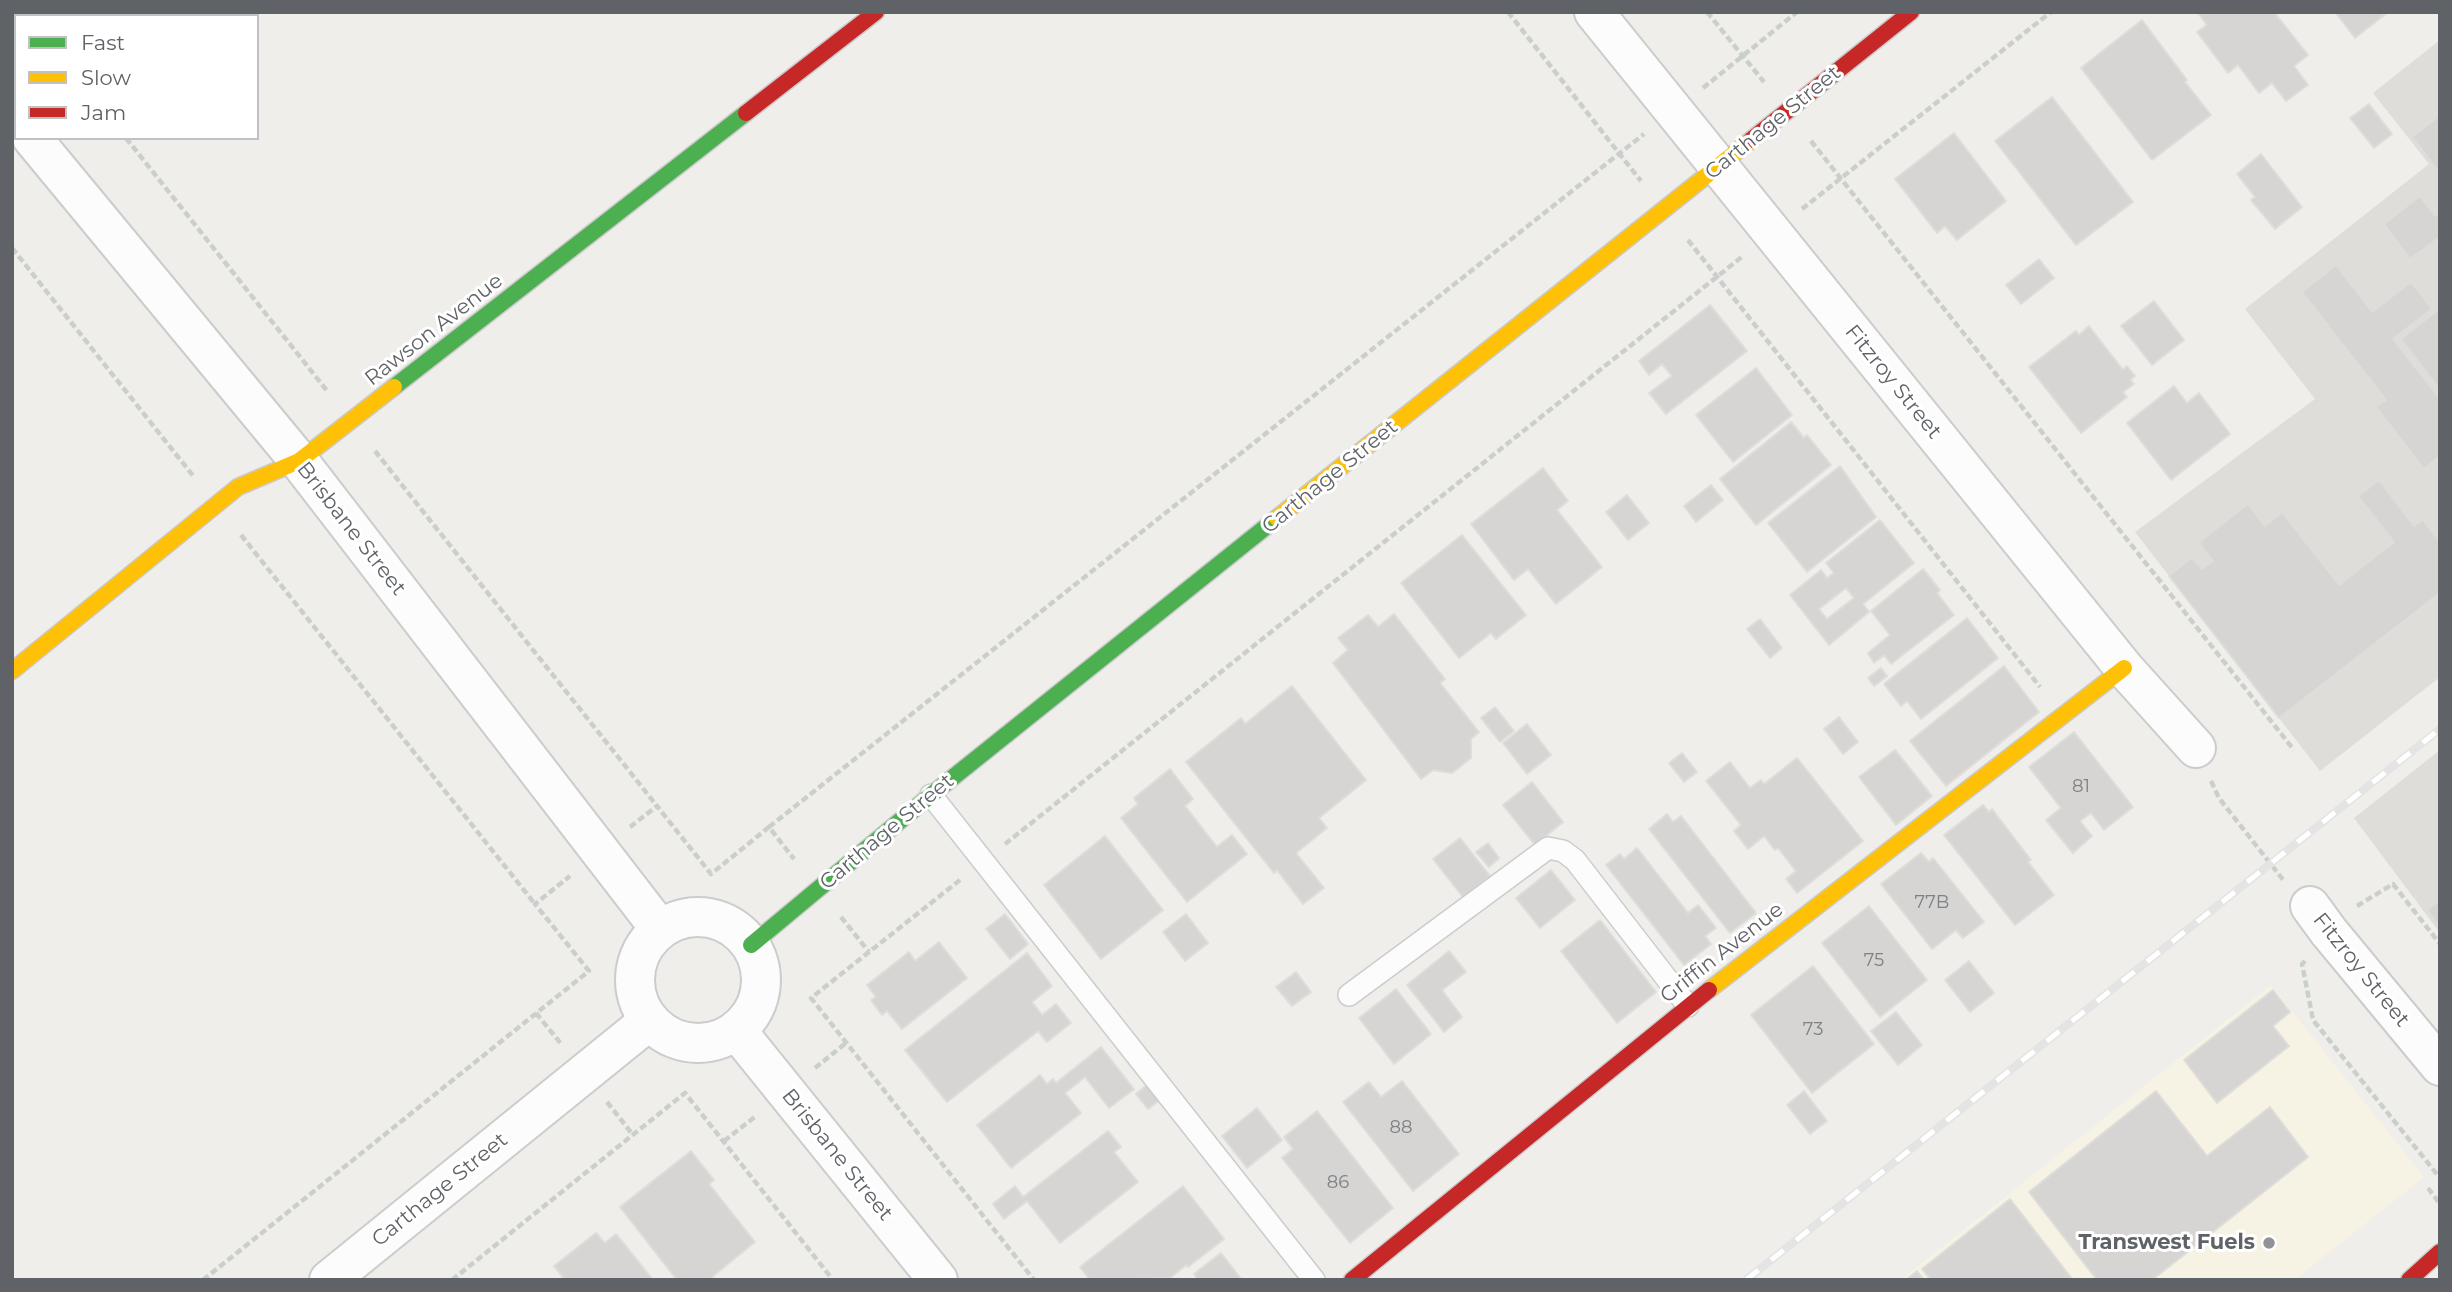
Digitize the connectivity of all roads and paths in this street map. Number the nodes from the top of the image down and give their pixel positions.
1 (876, 12) edge
2 (1508, 12) edge
3 (1594, 12) edge
4 (1707, 12) edge
5 (1797, 12) edge
6 (1911, 12) edge
7 (2051, 12) edge
8 (1742, 56) junction
9 (1763, 81) dead end
10 (1674, 111) junction
11 (34, 140) edge
12 (128, 140) edge
13 (1817, 148) dead end
14 (1620, 154) junction
15 (1720, 167) junction
16 (1841, 178) junction
17 (1664, 210) junction
18 (1801, 210) dead end
19 (12, 248) edge
20 (1698, 254) dead end
21 (1746, 254) dead end
22 (1717, 277) junction
23 (351, 421) junction
24 (299, 461) junction
25 (216, 505) junction
26 (2124, 667) junction
27 (12, 671) edge
28 (2048, 697) dead end
29 (2196, 748) dead end
30 (2294, 750) dead end
31 (931, 795) junction
32 (2219, 798) dead end
33 (657, 806) junction
34 (769, 827) junction
35 (621, 834) dead end
36 (983, 861) junction
37 (802, 868) dead end
38 (574, 872) dead end
39 (2361, 903) dead end
40 (535, 904) junction
41 (2310, 905) joint
42 (835, 910) dead end
43 (660, 929) junction
44 (2440, 944) edge
45 (751, 945) junction
46 (869, 953) junction
47 (2302, 964) dead end
48 (1349, 995) dead end
49 (1688, 1006) junction
50 (536, 1013) junction
51 (649, 1021) junction
52 (737, 1031) junction
53 (847, 1043) junction
54 (567, 1052) dead end
55 (2440, 1066) edge
56 (809, 1073) dead end
57 (604, 1099) dead end
58 (761, 1111) dead end
59 (633, 1135) junction
60 (724, 1141) junction
61 (2440, 1178) edge
62 (2428, 1188) dead end
63 (2440, 1204) edge
64 (2440, 1252) edge
65 (203, 1280) edge
66 (330, 1280) edge
67 (452, 1280) edge
68 (833, 1280) edge
69 (938, 1280) edge
70 (1034, 1280) edge
71 (1314, 1280) edge
72 (1352, 1280) edge
73 (2409, 1280) edge

1 - 23 street, Rawson Avenue
2 - 14 path
3 - 10 street, Fitzroy Street
4 - 8 path
5 - 8 path
6 - 15 street, Carthage Street
7 - 16 path
8 - 9 path
8 - 10 path
10 - 14 path
10 - 15 street, Fitzroy Street
11 - 24 street, Brisbane Street
12 - 23 path
13 - 16 path
14 - 17 path
14 - 34 path
15 - 17 street, Carthage Street
15 - 26 street, Fitzroy Street
16 - 18 path
16 - 30 path
17 - 31 street, Carthage Street
19 - 25 path
20 - 22 path
21 - 22 path
22 - 28 path
22 - 36 path
23 - 24 street, Rawson Avenue
23 - 33 path
24 - 25 street, Rawson Avenue
24 - 43 street, Brisbane Street
25 - 27 street, Rawson Avenue
25 - 40 path
26 - 29 street, Fitzroy Street
26 - 49 street, Griffin Avenue
31 - 36 lane
31 - 45 street, Carthage Street
32 - 41 path
33 - 34 path
33 - 35 path
34 - 37 path
36 - 46 path
36 - 71 lane
38 - 40 path
39 - 44 path
40 - 50 path
41 - 55 street, Fitzroy Street
42 - 46 path
43 - 45 street
43 - 51 street
45 - 52 street
46 - 53 path
47 - 61 path
48 - 49 lane
49 - 72 street, Griffin Avenue
50 - 54 path
50 - 65 path
51 - 52 street
51 - 66 street, Carthage Street
52 - 69 street, Brisbane Street
53 - 56 path
53 - 70 path
57 - 59 path
58 - 60 path
59 - 60 path
59 - 67 path
60 - 68 path
62 - 63 path
64 - 73 street

